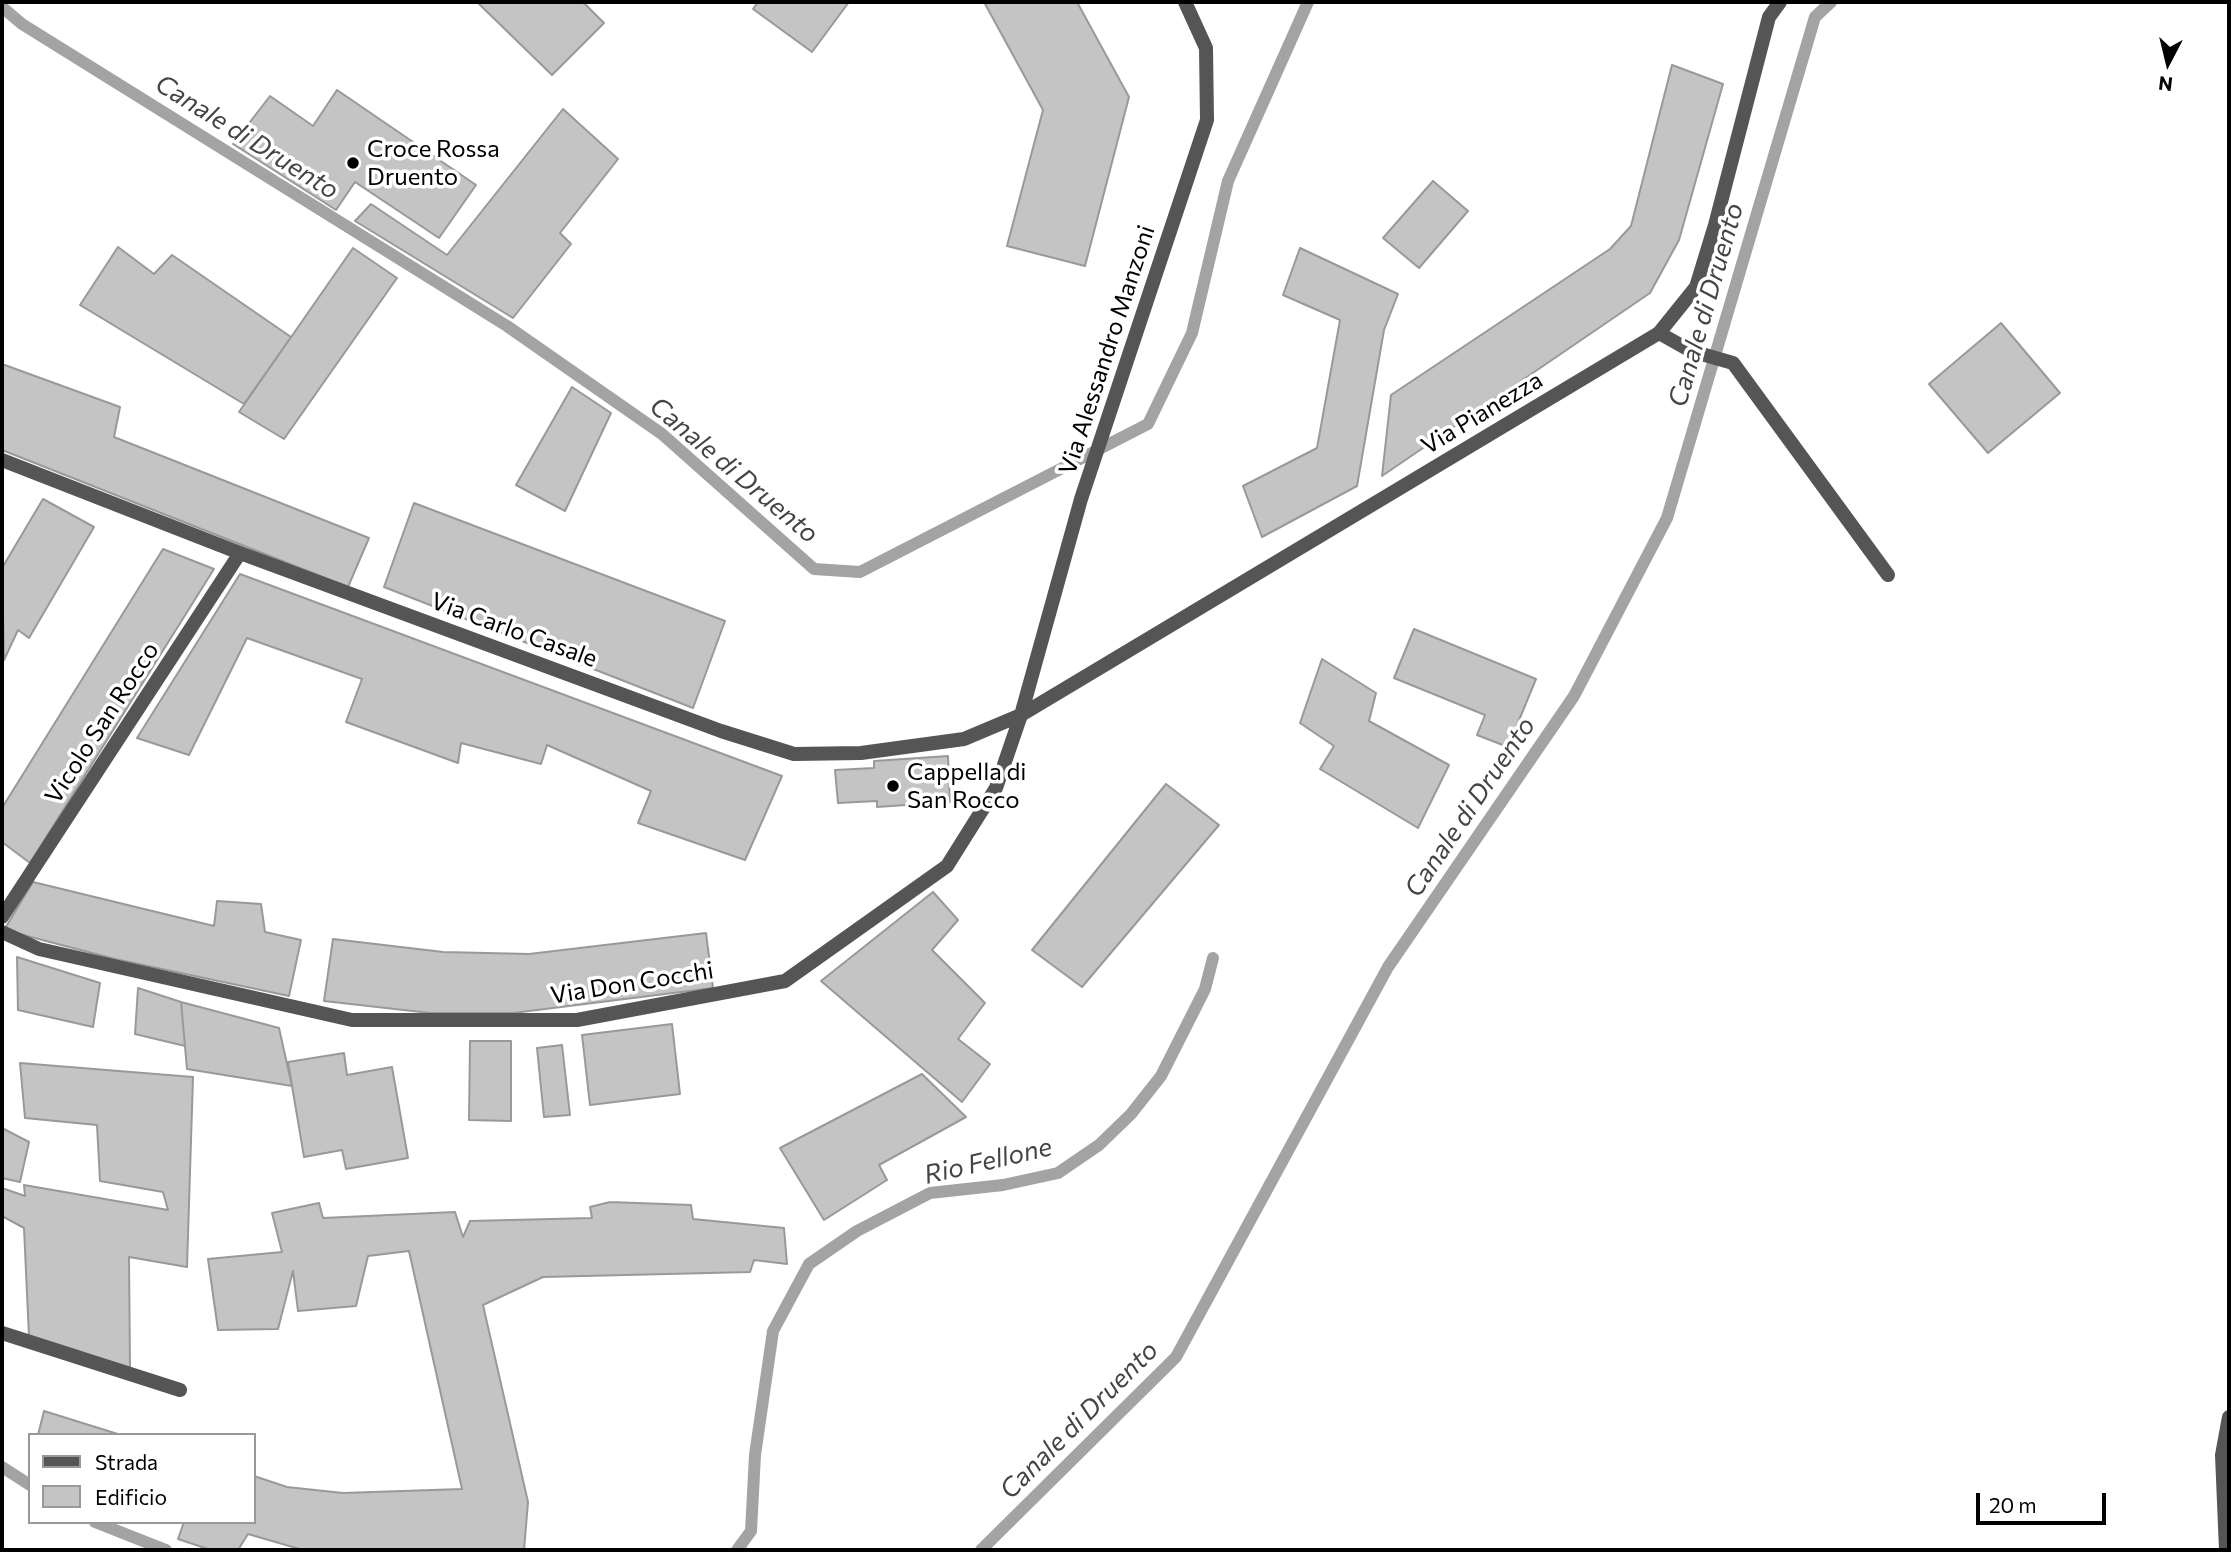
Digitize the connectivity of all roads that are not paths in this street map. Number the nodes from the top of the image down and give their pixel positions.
1 (1185, 2) edge
2 (1780, 2) edge
3 (1659, 333) junction
4 (2, 460) edge
5 (240, 553) junction
6 (1888, 575) dead end
7 (1021, 715) junction
8 (2, 917) edge
9 (2, 932) edge
10 (2, 1333) edge
11 (180, 1390) dead end
12 (2229, 1417) edge
13 (2226, 1550) edge

1 - 7 street, Via Alessandro Manzoni
2 - 3 street, Via Pianezza
3 - 6 street
3 - 7 street, Via Pianezza
4 - 5 street, Via Carlo Casale
5 - 7 street, Via Carlo Casale
5 - 8 street, Vicolo San Rocco
7 - 9 street, Via Don Cocchi
10 - 11 street
12 - 13 street

